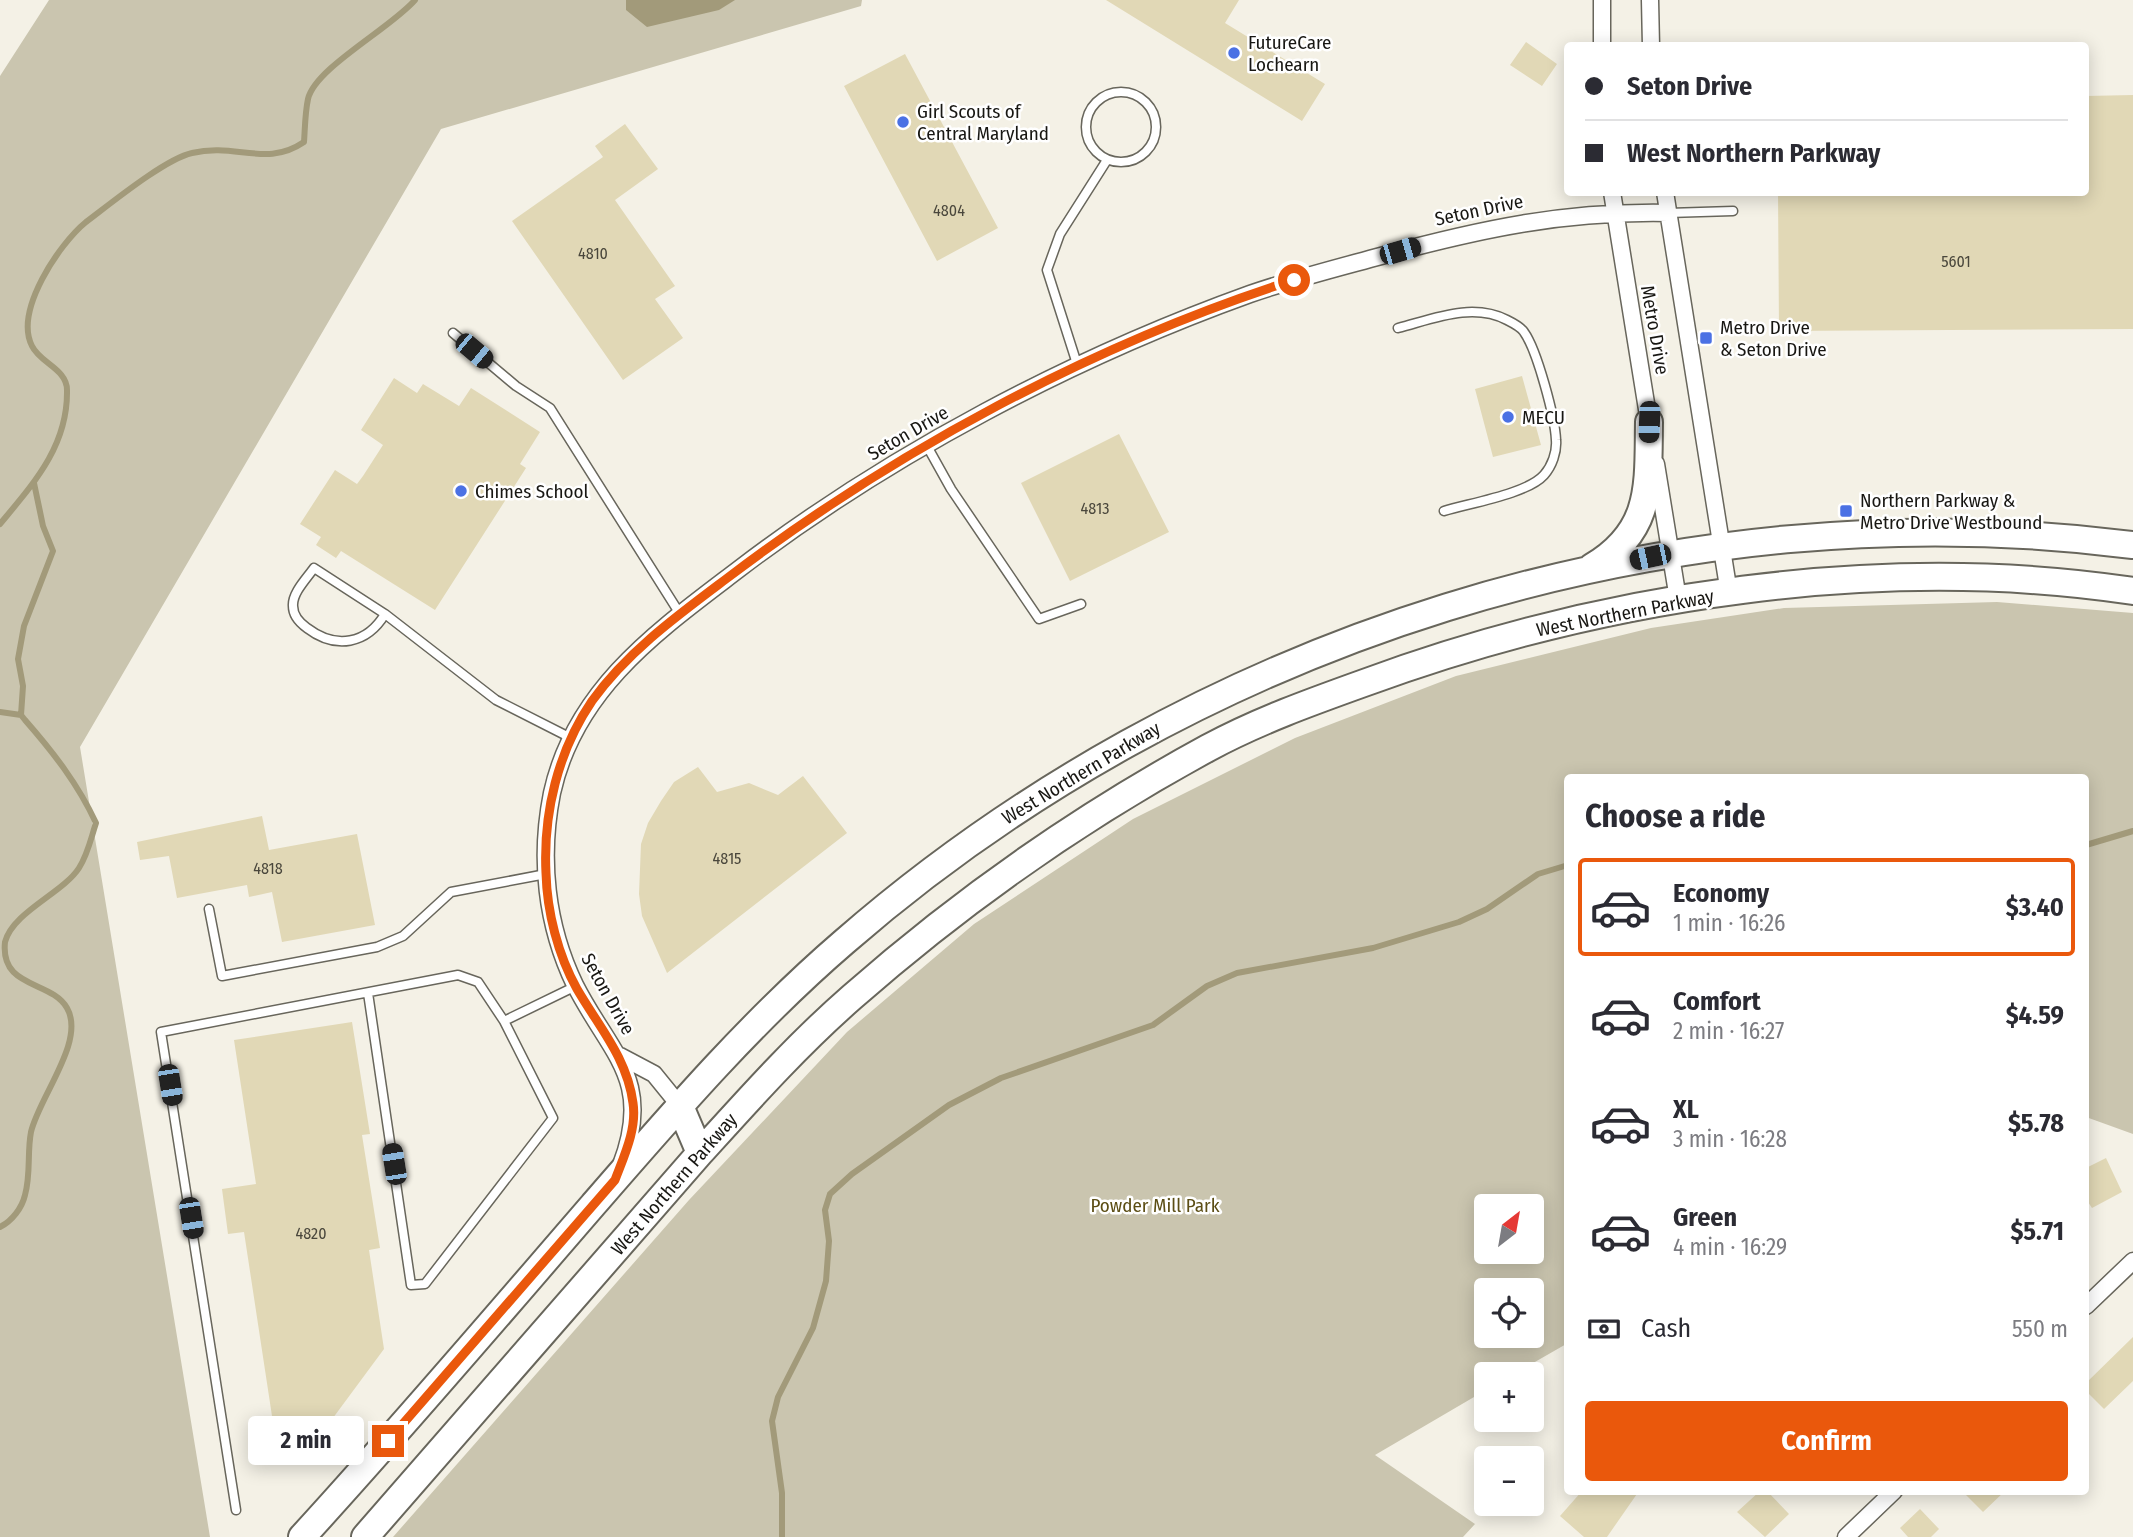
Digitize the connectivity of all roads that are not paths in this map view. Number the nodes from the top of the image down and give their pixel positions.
1 (1602, 0) edge
2 (1650, 0) edge
3 (1602, 42) edge
4 (1651, 42) edge
5 (1107, 160) junction
6 (1612, 196) edge
7 (1666, 196) edge
8 (1733, 211) dead end
9 (1614, 212) junction
10 (1668, 213) junction
11 (1398, 328) dead end
12 (453, 333) dead end
13 (1078, 367) junction
14 (1649, 422) junction
15 (927, 446) junction
16 (1444, 511) dead end
17 (1723, 545) junction
18 (2133, 545) edge
19 (1671, 553) junction
20 (1585, 571) junction
21 (2133, 591) edge
22 (1729, 593) junction
23 (1678, 599) junction
24 (1081, 604) dead end
25 (385, 614) junction
26 (680, 614) junction
27 (571, 738) junction
28 (546, 874) junction
29 (209, 909) dead end
30 (576, 986) junction
31 (368, 993) junction
32 (505, 1021) junction
33 (620, 1056) junction
34 (680, 1106) junction
35 (700, 1153) junction
36 (615, 1180) junction
37 (2133, 1261) edge
38 (2089, 1303) edge
39 (1890, 1495) edge
40 (236, 1510) dead end
41 (302, 1537) edge
42 (365, 1537) edge
43 (1846, 1537) edge

1 - 3 street
2 - 4 street
5 - 5 lane
5 - 13 lane
6 - 9 street, Metro Drive
7 - 10 street, Metro Drive
8 - 10 lane
9 - 10 street, Seton Drive
9 - 13 street, Seton Drive
9 - 14 street, Metro Drive
10 - 17 street, Metro Drive
11 - 16 lane
12 - 26 lane
13 - 15 street, Seton Drive
14 - 19 street, Metro Drive
14 - 20 main road
15 - 24 lane
15 - 26 street, Seton Drive
17 - 18 main road, West Northern Parkway
17 - 19 main road, West Northern Parkway
17 - 22 street, Metro Drive
19 - 20 main road, West Northern Parkway
19 - 23 street, Metro Drive
20 - 34 main road, West Northern Parkway
21 - 22 main road, West Northern Parkway
22 - 23 main road, West Northern Parkway
23 - 35 main road, West Northern Parkway
25 - 25 lane
25 - 27 lane
26 - 27 street, Seton Drive
27 - 28 street, Seton Drive
28 - 29 lane
28 - 30 street, Seton Drive
30 - 32 lane
30 - 33 street, Seton Drive
31 - 32 lane
31 - 32 lane
31 - 40 lane
33 - 34 street, Seton Drive
33 - 36 street, Seton Drive
34 - 35 main road
34 - 36 main road, West Northern Parkway
35 - 42 main road, West Northern Parkway
36 - 41 main road, West Northern Parkway
37 - 38 street
39 - 43 street

